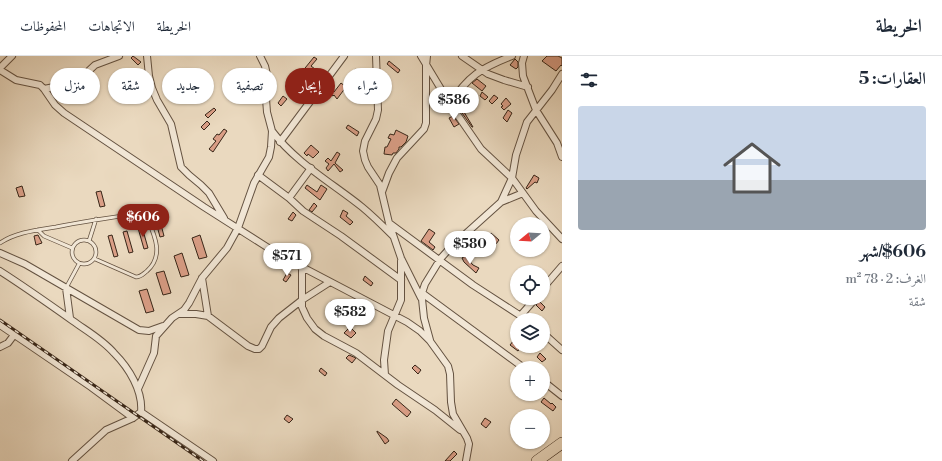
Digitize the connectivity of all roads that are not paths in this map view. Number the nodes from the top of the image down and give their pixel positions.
1 (12, 56) edge
2 (119, 56) edge
3 (147, 56) edge
4 (260, 56) edge
5 (344, 56) edge
6 (376, 56) edge
7 (421, 56) edge
8 (428, 56) edge
9 (462, 56) edge
10 (512, 56) edge
11 (524, 56) edge
12 (426, 66) junction
13 (0, 69) edge
14 (480, 70) junction
15 (562, 74) edge
16 (528, 87) junction
17 (44, 89) junction
18 (450, 104) junction
19 (536, 110) junction
20 (272, 131) junction
21 (280, 142) junction
22 (562, 157) edge
23 (311, 168) junction
24 (258, 175) junction
25 (512, 178) junction
26 (382, 192) junction
27 (523, 193) junction
28 (289, 198) junction
29 (502, 202) junction
30 (96, 219) junction
31 (225, 220) junction
32 (389, 223) junction
33 (238, 228) junction
34 (38, 230) junction
35 (396, 239) junction
36 (562, 239) edge
37 (89, 241) junction
38 (0, 244) edge
39 (72, 248) junction
40 (0, 253) edge
41 (401, 258) junction
42 (95, 259) junction
43 (440, 260) junction
44 (79, 264) junction
45 (562, 266) edge
46 (302, 268) junction
47 (0, 271) edge
48 (202, 278) junction
49 (401, 280) junction
50 (550, 280) edge
51 (330, 282) junction
52 (66, 288) junction
53 (422, 296) junction
54 (302, 300) junction
55 (530, 305) edge
56 (518, 313) edge
57 (523, 313) edge
58 (179, 314) junction
59 (208, 316) junction
60 (394, 316) junction
61 (70, 318) junction
62 (0, 325) edge
63 (163, 326) junction
64 (14, 335) junction
65 (550, 339) edge
66 (430, 342) junction
67 (0, 347) edge
68 (562, 350) edge
69 (514, 361) edge
70 (385, 374) junction
71 (550, 387) edge
72 (138, 389) junction
73 (562, 396) edge
74 (141, 412) junction
75 (133, 418) junction
76 (464, 433) junction
77 (562, 443) edge
78 (72, 461) edge
79 (213, 461) edge
80 (466, 461) edge
81 (538, 461) edge

1 - 13 street
2 - 17 street
3 - 31 street
4 - 20 street
5 - 21 street
6 - 26 street
7 - 12 street
8 - 12 street
9 - 14 street
10 - 14 street
11 - 16 street
12 - 18 street
12 - 26 street
13 - 17 street
14 - 16 street
14 - 18 street
15 - 19 street
16 - 19 street
17 - 31 street
18 - 25 street
19 - 22 street
19 - 25 street
20 - 21 street
20 - 24 street
21 - 23 street
23 - 28 street
23 - 35 street
24 - 28 street
24 - 33 street
25 - 27 street
25 - 29 street
26 - 32 street
27 - 29 street
27 - 36 street
28 - 49 street
29 - 43 street
30 - 34 lane
30 - 37 lane
30 - 42 lane
31 - 33 street
32 - 35 street
32 - 43 street
33 - 46 street
33 - 48 street
34 - 38 lane
34 - 39 lane
35 - 41 street
37 - 39 lane
37 - 42 lane
39 - 44 lane
40 - 52 street
41 - 49 street
41 - 53 street
42 - 44 lane
43 - 53 street
43 - 56 street
44 - 52 lane
45 - 50 street
46 - 51 street
46 - 54 street
47 - 61 street
48 - 58 street
48 - 59 street
49 - 60 street
51 - 54 street
51 - 60 street
52 - 61 street
52 - 63 street
53 - 66 street
53 - 69 street
54 - 59 street
54 - 70 street
55 - 57 street
58 - 59 street
58 - 63 street
60 - 66 street
60 - 70 street
61 - 72 street
62 - 64 street
63 - 72 street
64 - 67 street
64 - 75 street
65 - 68 street
66 - 76 street
70 - 76 street
71 - 73 street
72 - 74 street
74 - 75 street
74 - 79 street
75 - 78 street
76 - 80 street
77 - 81 highway

